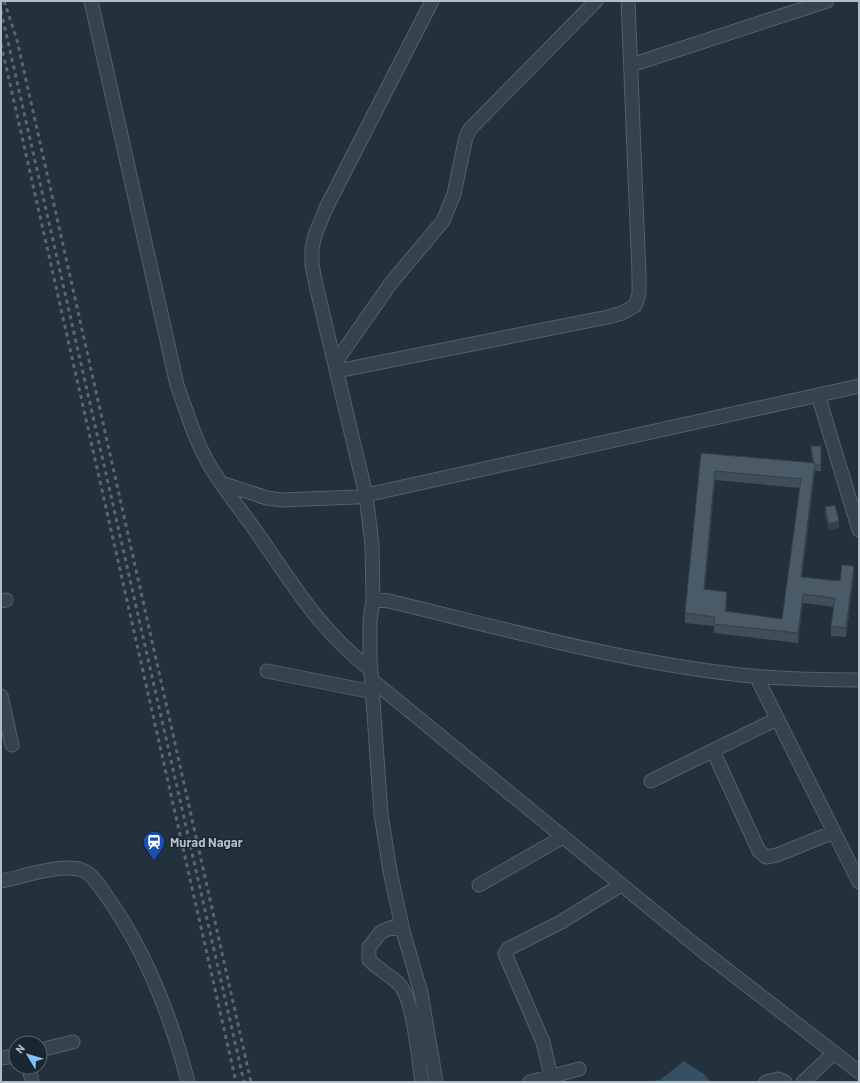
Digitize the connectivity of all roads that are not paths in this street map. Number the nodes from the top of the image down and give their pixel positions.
1 (91, 1) edge
2 (432, 1) edge
3 (596, 1) edge
4 (628, 1) edge
5 (827, 1) edge
6 (631, 65) junction
7 (336, 367) junction
8 (859, 386) edge
9 (818, 395) junction
10 (221, 483) junction
11 (366, 495) junction
12 (859, 530) edge
13 (374, 599) junction
14 (267, 671) dead end
15 (756, 676) junction
16 (859, 680) edge
17 (372, 681) junction
18 (1, 696) edge
19 (777, 719) junction
20 (12, 745) dead end
21 (713, 751) junction
22 (651, 781) dead end
23 (834, 832) junction
24 (563, 837) junction
25 (1, 881) edge
26 (859, 882) edge
27 (479, 885) dead end
28 (621, 885) junction
29 (403, 931) junction
30 (73, 1042) dead end
31 (48, 1048) edge
32 (834, 1053) junction
33 (579, 1069) dead end
34 (859, 1072) edge
35 (551, 1076) junction
36 (188, 1082) edge
37 (422, 1082) edge
38 (436, 1082) edge
39 (530, 1082) edge
40 (766, 1082) edge
41 (785, 1082) edge
42 (803, 1082) edge

1 - 10 street
2 - 7 street
3 - 7 street
4 - 6 street
5 - 6 street
6 - 7 street
7 - 11 street
8 - 9 street
9 - 11 street
9 - 12 street
10 - 11 street
10 - 17 street
11 - 13 street
13 - 15 street
13 - 17 street
14 - 17 street
15 - 16 street
15 - 19 street
17 - 24 street
17 - 29 street
18 - 20 street
19 - 21 street
19 - 23 street
21 - 22 street
21 - 23 street
23 - 26 street
24 - 27 street
24 - 28 street
25 - 36 street
28 - 32 street
28 - 35 street
29 - 37 street
29 - 38 street
30 - 31 street
32 - 34 street
32 - 42 street
33 - 35 street
35 - 39 street
40 - 41 street

